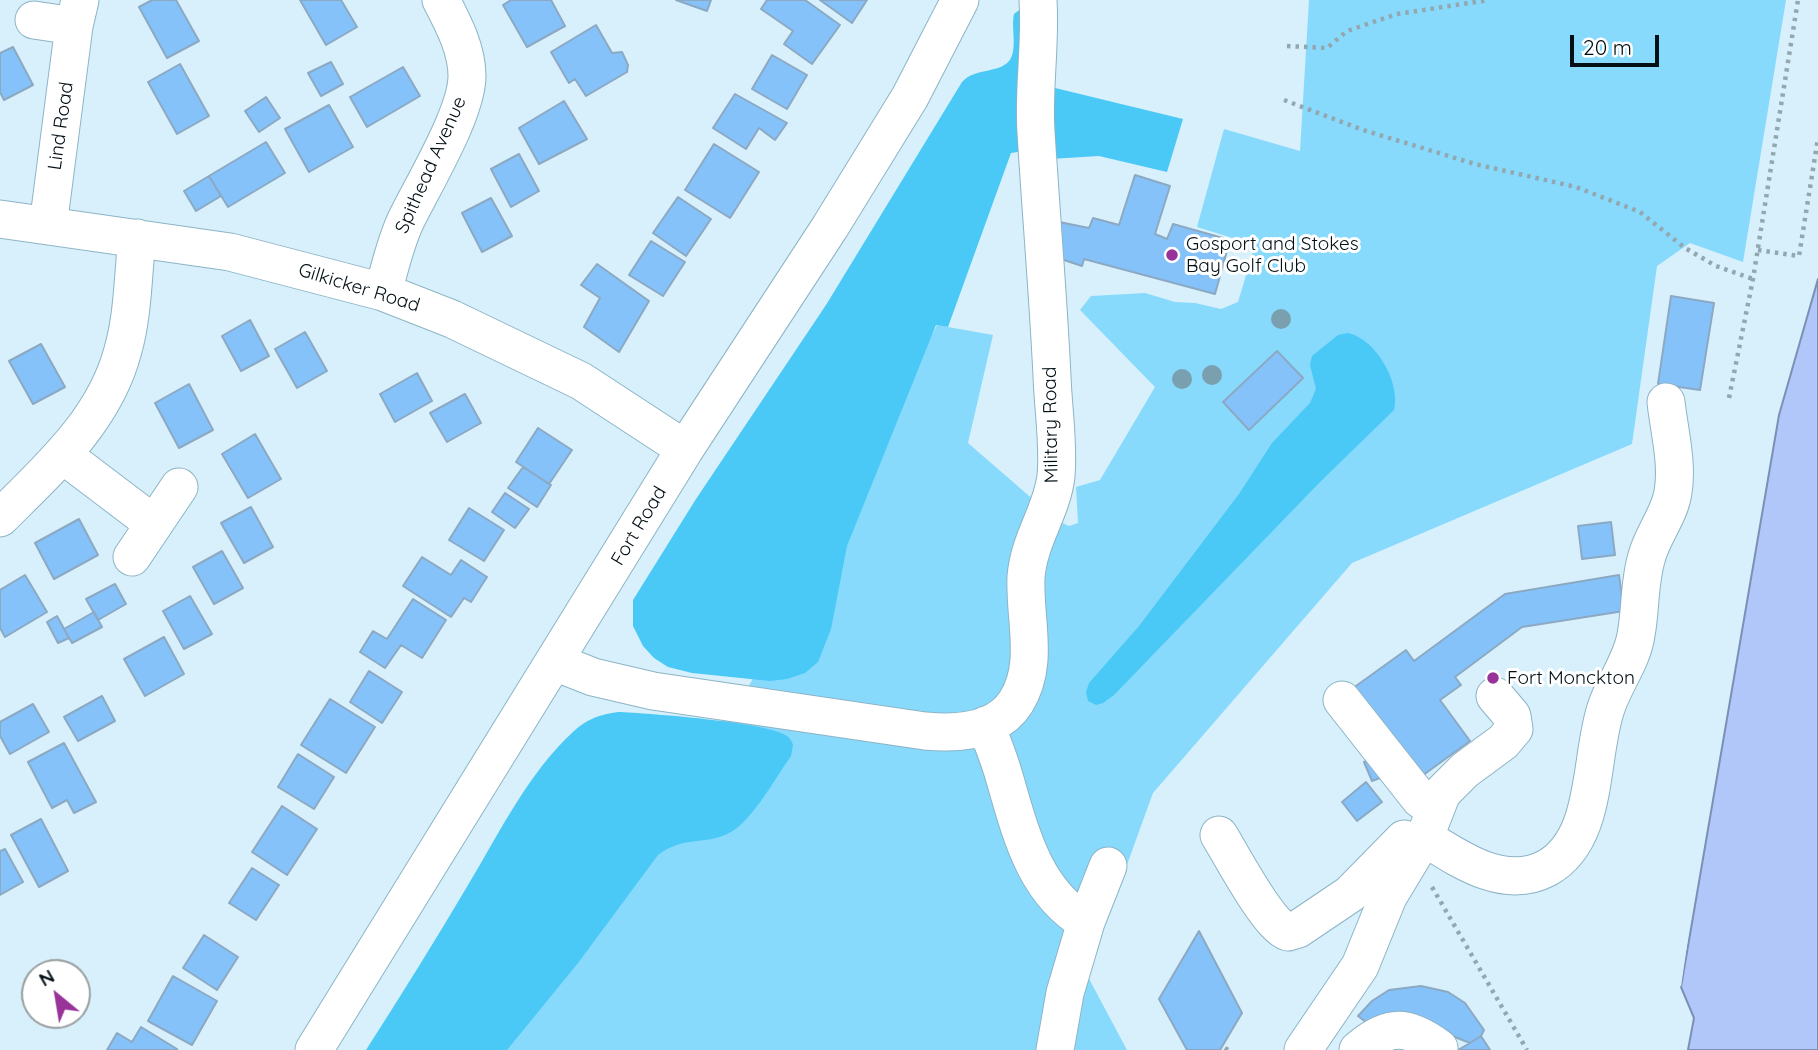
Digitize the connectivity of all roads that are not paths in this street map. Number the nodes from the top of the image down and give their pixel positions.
1 (441, 0) edge
2 (960, 0) edge
3 (1038, 0) edge
4 (77, 13) edge
5 (34, 20) dead end
6 (0, 219) edge
7 (48, 226) junction
8 (137, 238) junction
9 (383, 292) junction
10 (1666, 402) dead end
11 (685, 449) junction
12 (63, 455) junction
13 (179, 487) dead end
14 (0, 518) edge
15 (154, 524) junction
16 (132, 557) dead end
17 (555, 662) junction
18 (1495, 696) dead end
19 (1342, 701) dead end
20 (986, 725) junction
21 (1425, 833) junction
22 (1219, 835) dead end
23 (1108, 866) dead end
24 (1086, 922) junction
25 (1439, 1048) edge
26 (314, 1050) edge
27 (1055, 1050) edge
28 (1303, 1050) edge
29 (1358, 1050) edge

1 - 9 street, Spithead Avenue
2 - 11 street, Fort Road
3 - 20 street, Military Road
4 - 5 street, Lind Road
4 - 7 street, Lind Road
6 - 7 street, Gilkicker Road
7 - 8 street, Gilkicker Road
8 - 9 street, Gilkicker Road
8 - 12 street
9 - 11 street, Gilkicker Road
10 - 21 street
11 - 17 street, Fort Road
12 - 14 street
12 - 15 street
13 - 15 street
15 - 16 street
17 - 20 street, Military Road
17 - 26 street, Fort Road
18 - 21 street
19 - 21 street
20 - 24 street
21 - 22 street
21 - 28 street
23 - 24 street
24 - 27 street
25 - 29 street

